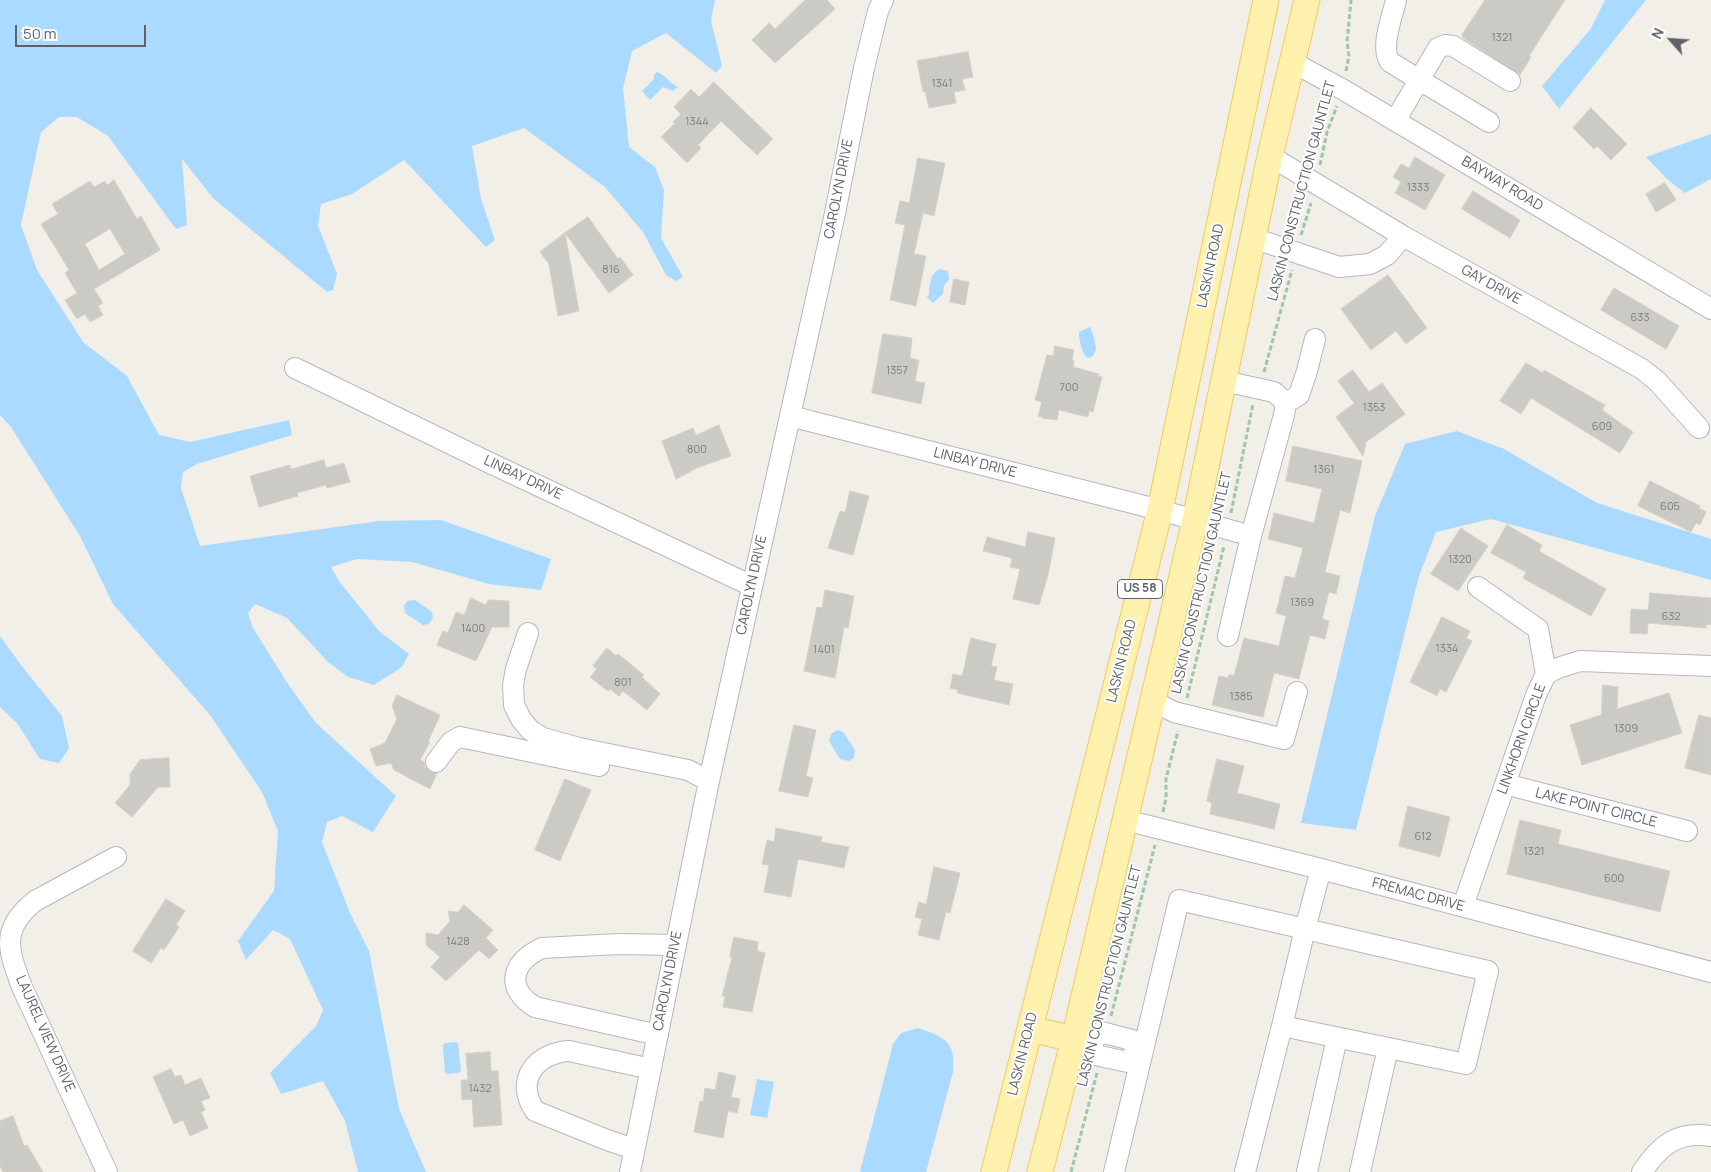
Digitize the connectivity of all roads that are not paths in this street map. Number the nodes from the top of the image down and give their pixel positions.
1 (883, 0) edge
2 (1266, 0) edge
3 (1307, 0) edge
4 (1396, 0) edge
5 (1292, 62) junction
6 (1419, 80) junction
7 (1510, 81) dead end
8 (1395, 121) junction
9 (1489, 122) dead end
10 (1270, 156) junction
11 (1403, 236) junction
12 (1253, 238) junction
13 (1711, 308) edge
14 (1314, 339) dead end
15 (295, 368) dead end
16 (1224, 381) junction
17 (1286, 403) junction
18 (790, 416) junction
19 (1699, 428) dead end
20 (1160, 510) junction
21 (1195, 520) junction
22 (1250, 536) junction
23 (752, 586) junction
24 (1478, 587) dead end
25 (528, 634) dead end
26 (1228, 636) dead end
27 (1711, 666) edge
28 (1546, 674) junction
29 (1297, 692) dead end
30 (1153, 701) junction
31 (436, 762) dead end
32 (709, 781) junction
33 (1505, 784) junction
34 (1125, 820) junction
35 (1687, 831) dead end
36 (116, 857) dead end
37 (1321, 869) junction
38 (1463, 906) junction
39 (1305, 929) junction
40 (675, 945) junction
41 (1711, 972) edge
42 (1282, 1026) junction
43 (1030, 1029) junction
44 (658, 1035) junction
45 (1337, 1038) junction
46 (1093, 1043) junction
47 (1388, 1048) junction
48 (1139, 1053) junction
49 (651, 1069) junction
50 (1711, 1136) edge
51 (634, 1149) junction
52 (106, 1172) edge
53 (630, 1172) edge
54 (994, 1172) edge
55 (1040, 1172) edge
56 (1114, 1172) edge
57 (1245, 1172) edge
58 (1308, 1172) edge
59 (1360, 1172) edge
60 (1642, 1172) edge

1 - 18 street, CAROLYN DRIVE
2 - 20 main road, LASKIN ROAD / US 58
3 - 5 main road, US 58
4 - 6 street
5 - 8 street, BAYWAY ROAD
5 - 10 main road, US 58
6 - 7 street
6 - 8 street
6 - 9 street
8 - 13 street, BAYWAY ROAD
10 - 11 street, GAY DRIVE
10 - 12 main road, US 58
11 - 12 street
11 - 19 street, GAY DRIVE
12 - 16 main road, US 58
14 - 17 street
15 - 23 street, LINBAY DRIVE
16 - 17 street
16 - 21 main road, US 58
17 - 22 street
18 - 20 street, LINBAY DRIVE
18 - 23 street, CAROLYN DRIVE
20 - 21 street, LINBAY DRIVE
20 - 43 main road, LASKIN ROAD / US 58
21 - 22 street, LINBAY DRIVE
21 - 30 main road, US 58
22 - 26 street
23 - 32 street, CAROLYN DRIVE
24 - 28 street
25 - 32 street
27 - 28 street, LINKHORN CIRCLE
28 - 33 street, LINKHORN CIRCLE
29 - 30 street
30 - 34 main road, US 58
31 - 32 street
32 - 40 street, CAROLYN DRIVE
33 - 35 street, LAKE POINT CIRCLE
33 - 38 street, LINKHORN CIRCLE
34 - 37 street, FREMAC DRIVE
34 - 46 main road, US 58
36 - 52 street, LAUREL VIEW DRIVE
37 - 38 street, FREMAC DRIVE
37 - 39 street
38 - 41 street, FREMAC DRIVE
39 - 42 street
39 - 47 street
39 - 48 street
40 - 44 street, CAROLYN DRIVE
40 - 44 street
42 - 45 street
42 - 57 street
43 - 46 main road
43 - 54 main road, LASKIN ROAD / US 58
44 - 49 street, CAROLYN DRIVE
45 - 47 street
45 - 58 street
46 - 48 street
46 - 55 main road, US 58
47 - 59 street
48 - 56 street
49 - 51 street, CAROLYN DRIVE
49 - 51 street
50 - 60 street
51 - 53 street, CAROLYN DRIVE

